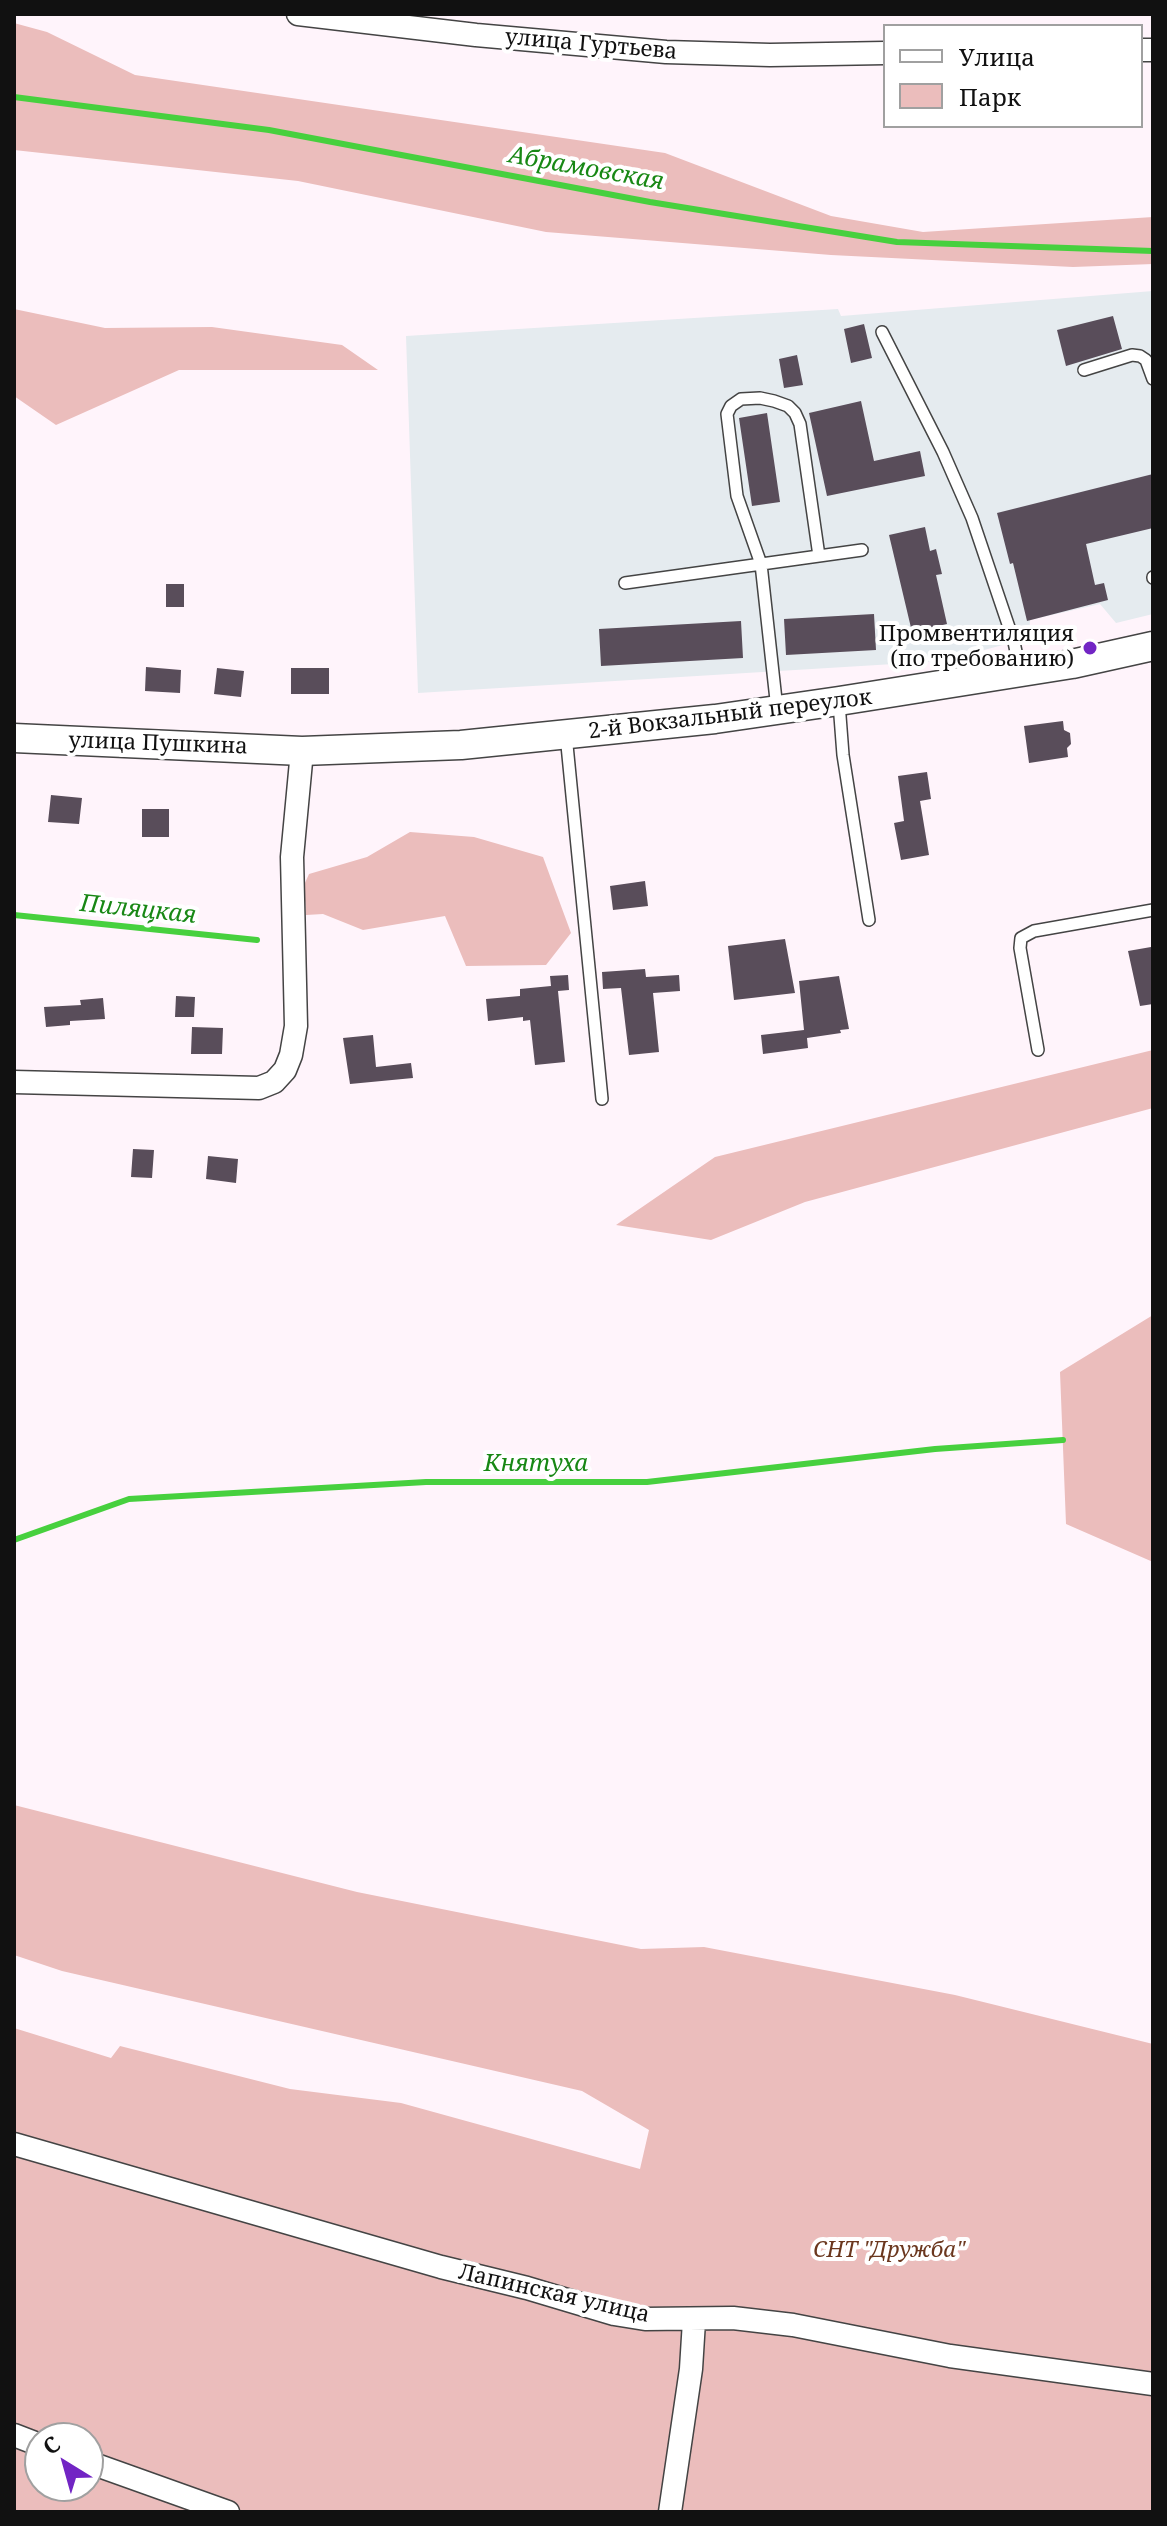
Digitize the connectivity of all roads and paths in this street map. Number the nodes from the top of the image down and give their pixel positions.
1 (298, 14) edge
2 (883, 53) edge
3 (882, 332) dead end
4 (1084, 370) dead end
5 (1153, 379) edge
6 (862, 550) dead end
7 (819, 556) junction
8 (761, 564) junction
9 (625, 583) dead end
10 (1153, 646) edge
11 (1020, 672) junction
12 (839, 701) junction
13 (777, 710) junction
14 (566, 735) junction
15 (14, 738) edge
16 (302, 751) junction
17 (1153, 910) edge
18 (869, 920) dead end
19 (1038, 1050) dead end
20 (14, 1082) edge
21 (602, 1099) dead end
22 (14, 2144) edge
23 (694, 2321) junction
24 (1153, 2384) edge
25 (104, 2468) edge
26 (228, 2512) edge
27 (670, 2512) edge

1 - 2 street, улица Гуртьева
3 - 11 lane
4 - 5 lane
6 - 7 lane
7 - 8 lane
7 - 8 lane
8 - 9 lane
8 - 13 lane
10 - 11 street, 2-й Вокзальный переулок
11 - 12 street, 2-й Вокзальный переулок
12 - 13 street, 2-й Вокзальный переулок
12 - 18 lane
13 - 14 street, 2-й Вокзальный переулок
14 - 16 street, 2-й Вокзальный переулок
14 - 21 lane
15 - 16 street, улица Пушкина
16 - 20 street
17 - 19 lane
22 - 23 street, Лапинская улица
23 - 24 street, Лапинская улица
23 - 27 street
25 - 26 street

